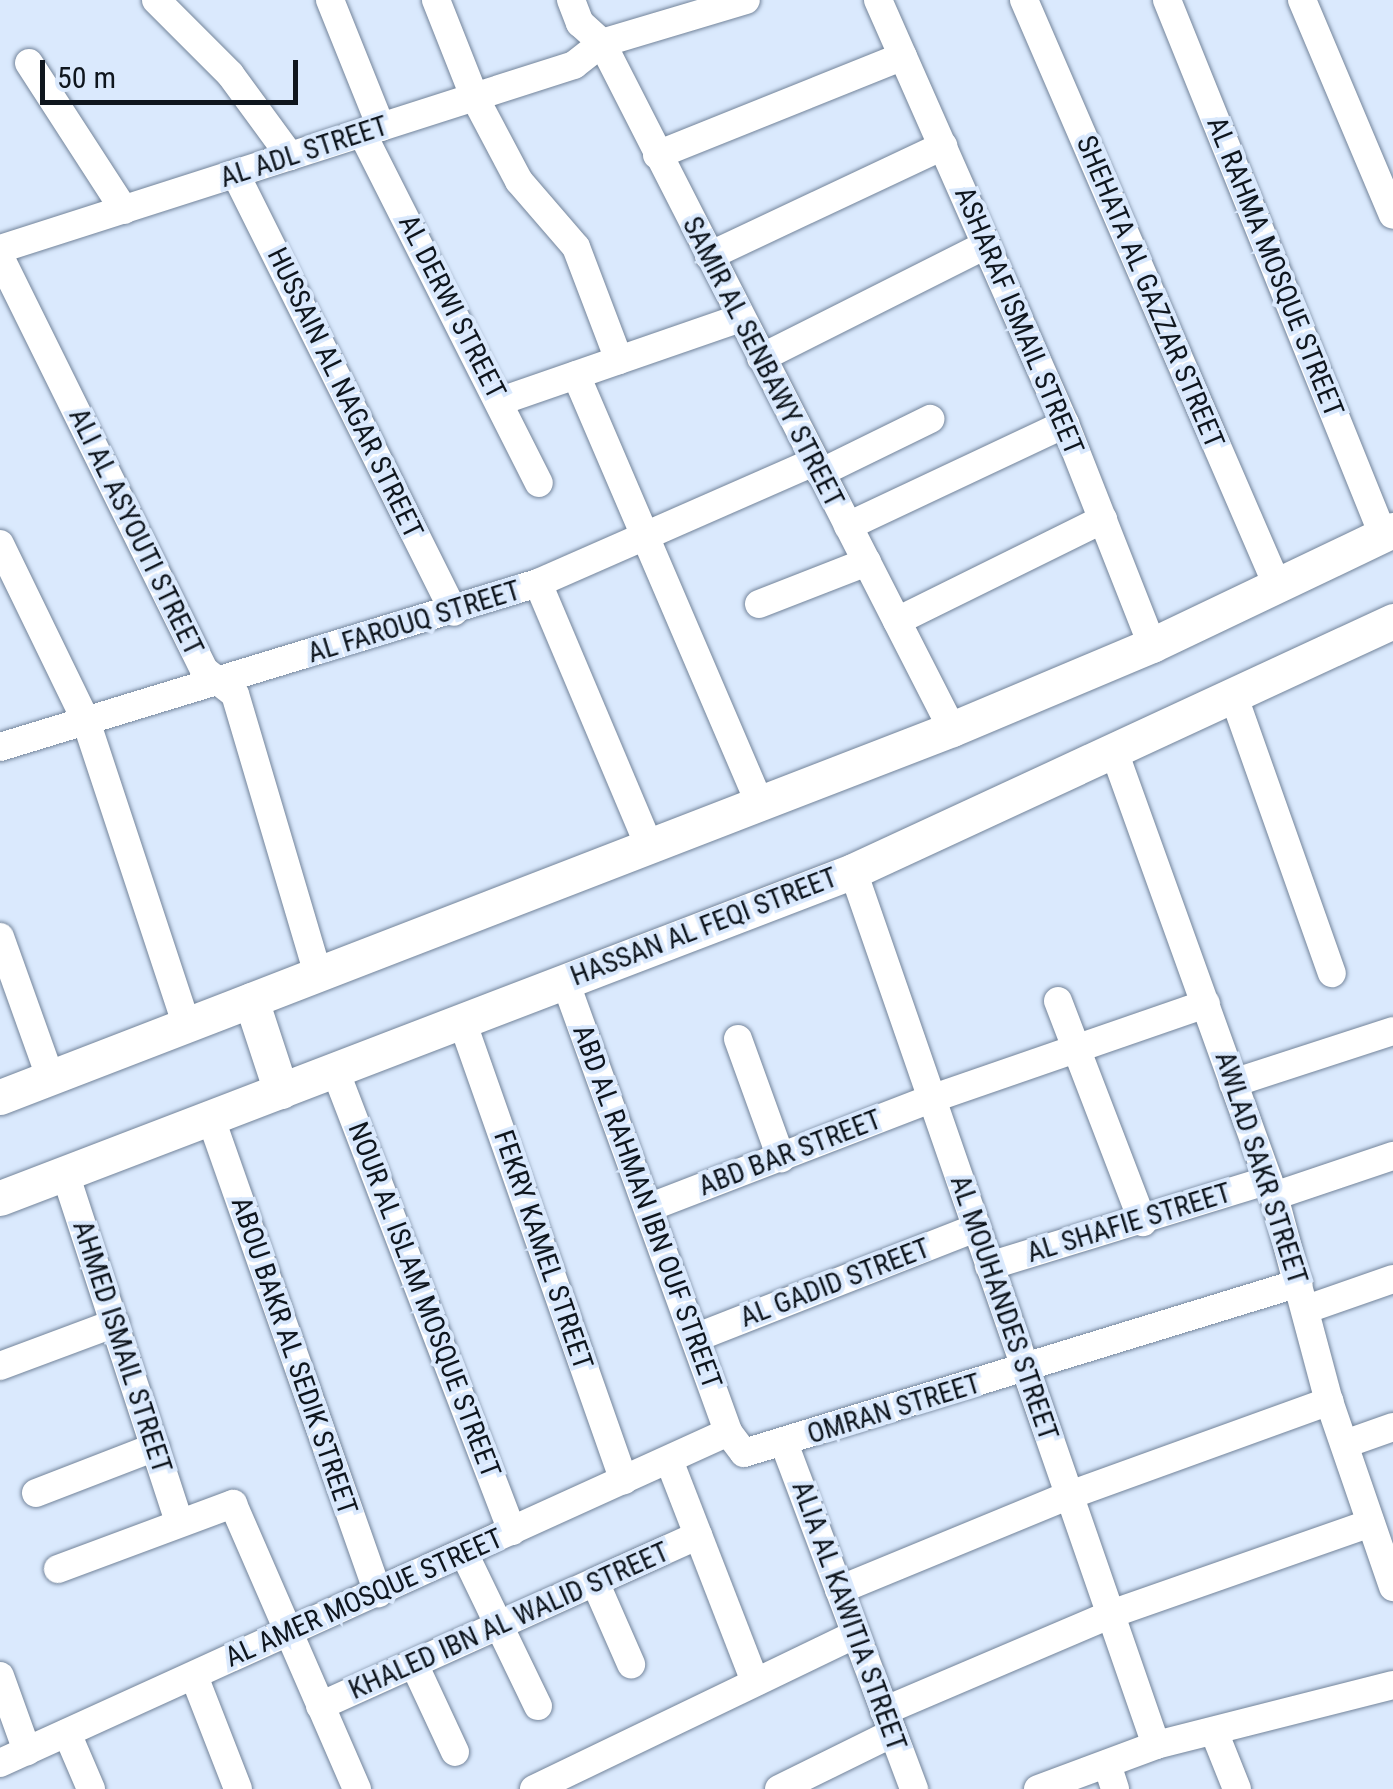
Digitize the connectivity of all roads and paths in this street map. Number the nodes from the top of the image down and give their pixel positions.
1 (156, 0) edge
2 (330, 0) edge
3 (436, 0) edge
4 (571, 0) edge
5 (746, 0) edge
6 (878, 0) edge
7 (1024, 0) edge
8 (1167, 0) edge
9 (1302, 0) edge
10 (602, 43) junction
11 (903, 56) junction
12 (29, 63) dead end
13 (474, 96) junction
14 (372, 130) junction
15 (942, 146) junction
16 (657, 155) junction
17 (290, 156) junction
18 (236, 175) junction
19 (124, 210) junction
20 (1393, 215) edge
21 (986, 245) junction
22 (0, 249) edge
23 (709, 256) junction
24 (0, 257) edge
25 (741, 318) junction
26 (762, 358) junction
27 (620, 360) junction
28 (576, 375) junction
29 (501, 400) junction
30 (930, 419) dead end
31 (1065, 424) junction
32 (817, 467) junction
33 (539, 483) dead end
34 (1103, 520) junction
35 (848, 526) junction
36 (1388, 532) edge
37 (648, 539) junction
38 (0, 544) edge
39 (867, 562) junction
40 (538, 584) junction
41 (1277, 585) junction
42 (759, 604) dead end
43 (454, 612) junction
44 (897, 621) junction
45 (1393, 621) edge
46 (1152, 645) junction
47 (220, 682) junction
48 (1234, 697) junction
49 (86, 721) junction
50 (952, 729) junction
51 (0, 747) edge
52 (1115, 754) junction
53 (760, 804) junction
54 (650, 848) junction
55 (852, 870) junction
56 (0, 937) edge
57 (1332, 972) dead end
58 (318, 974) junction
59 (565, 981) junction
60 (251, 1000) junction
61 (1058, 1001) dead end
62 (1206, 1004) junction
63 (462, 1021) junction
64 (186, 1024) junction
65 (1393, 1031) edge
66 (738, 1039) dead end
67 (1077, 1050) junction
68 (335, 1070) junction
69 (50, 1078) junction
70 (1233, 1083) junction
71 (281, 1091) junction
72 (0, 1097) edge
73 (931, 1098) junction
74 (211, 1119) junction
75 (1393, 1156) edge
76 (781, 1158) junction
77 (65, 1173) junction
78 (1271, 1188) junction
79 (0, 1198) edge
80 (648, 1208) junction
81 (1143, 1222) junction
82 (975, 1228) junction
83 (989, 1266) junction
84 (1393, 1279) edge
85 (1303, 1296) junction
86 (115, 1323) junction
87 (694, 1338) junction
88 (0, 1366) edge
89 (1027, 1369) junction
90 (1329, 1402) junction
91 (1393, 1427) edge
92 (728, 1432) junction
93 (784, 1443) junction
94 (1345, 1444) junction
95 (155, 1446) junction
96 (669, 1460) junction
97 (624, 1480) junction
98 (36, 1492) dead end
99 (1070, 1495) junction
100 (179, 1521) junction
101 (1370, 1524) junction
102 (512, 1531) junction
103 (698, 1535) junction
104 (464, 1553) junction
105 (1388, 1555) edge
106 (58, 1569) dead end
107 (595, 1582) junction
108 (1393, 1587) edge
109 (839, 1590) junction
110 (378, 1593) junction
111 (1111, 1614) junction
112 (499, 1626) junction
113 (288, 1632) junction
114 (856, 1634) junction
115 (414, 1664) junction
116 (631, 1664) dead end
117 (0, 1676) edge
118 (194, 1676) junction
119 (755, 1682) junction
120 (1393, 1685) edge
121 (320, 1706) junction
122 (538, 1706) dead end
123 (888, 1722) junction
124 (66, 1733) junction
125 (1216, 1734) junction
126 (1156, 1745) junction
127 (27, 1751) junction
128 (455, 1752) dead end
129 (0, 1763) edge
130 (1111, 1777) edge
131 (90, 1789) edge
132 (238, 1789) edge
133 (357, 1789) edge
134 (534, 1789) edge
135 (780, 1789) edge
136 (914, 1789) edge
137 (1038, 1789) edge
138 (1236, 1789) edge

1 - 17 street
2 - 14 street, AL DERWI STREET
3 - 13 street
4 - 10 street, SAMIR AL SENBAWY STREET
5 - 10 street, AL ADL STREET
6 - 11 street, ASHARAF ISMAIL STREET
7 - 41 street, SHEHATA AL GAZZAR STREET
8 - 36 street, AL RAHMA MOSQUE STREET
9 - 20 street
10 - 13 street, AL ADL STREET
10 - 16 street, SAMIR AL SENBAWY STREET
11 - 15 street, ASHARAF ISMAIL STREET
11 - 16 street
12 - 19 street
13 - 14 street, AL ADL STREET
13 - 27 street
14 - 17 street, AL ADL STREET
14 - 29 street, AL DERWI STREET
15 - 21 street, ASHARAF ISMAIL STREET
15 - 23 street
16 - 23 street, SAMIR AL SENBAWY STREET
17 - 18 street, AL ADL STREET
18 - 19 street, AL ADL STREET
18 - 43 street, HUSSAIN AL NAGAR STREET
19 - 22 street, AL ADL STREET
21 - 26 street
21 - 31 street, ASHARAF ISMAIL STREET
23 - 25 street, SAMIR AL SENBAWY STREET
24 - 47 street, ALI AL ASYOUTI STREET
25 - 26 street, SAMIR AL SENBAWY STREET
25 - 27 street
26 - 32 street, SAMIR AL SENBAWY STREET
27 - 28 street
28 - 29 street
28 - 37 street
29 - 33 street, AL DERWI STREET
30 - 32 street, AL FAROUQ STREET
31 - 34 street, ASHARAF ISMAIL STREET
31 - 35 street
32 - 35 street, SAMIR AL SENBAWY STREET
32 - 37 street, AL FAROUQ STREET
34 - 44 street
34 - 46 street, ASHARAF ISMAIL STREET
35 - 39 street, SAMIR AL SENBAWY STREET
36 - 41 street
37 - 40 street, AL FAROUQ STREET
37 - 53 street
38 - 49 street
39 - 42 street
39 - 44 street, SAMIR AL SENBAWY STREET
40 - 43 street, AL FAROUQ STREET
40 - 54 street
41 - 46 street
43 - 47 street, AL FAROUQ STREET
44 - 50 street, SAMIR AL SENBAWY STREET
45 - 48 street, HASSAN AL FEQI STREET
46 - 50 street
47 - 49 street, AL FAROUQ STREET
47 - 58 street, ALI AL ASYOUTI STREET
48 - 52 street, HASSAN AL FEQI STREET
48 - 57 street
49 - 51 street, AL FAROUQ STREET
49 - 64 street
50 - 53 street
52 - 55 street, HASSAN AL FEQI STREET
52 - 62 street, AWLAD SAKR STREET
53 - 54 street
54 - 58 street
55 - 59 street, HASSAN AL FEQI STREET
55 - 73 street, AL MOUHANDES STREET
56 - 69 street
58 - 60 street
59 - 63 street, HASSAN AL FEQI STREET
59 - 80 street, ABD AL RAHMAN IBN OUF STREET
60 - 64 street
60 - 71 street
61 - 67 street
62 - 67 street, ABD BAR STREET
62 - 70 street, AWLAD SAKR STREET
63 - 68 street, HASSAN AL FEQI STREET
63 - 97 street, FEKRY KAMEL STREET
64 - 69 street
65 - 70 street
66 - 76 street
67 - 73 street, ABD BAR STREET
67 - 81 street
68 - 71 street, HASSAN AL FEQI STREET
68 - 102 street, NOUR AL ISLAM MOSQUE STREET
69 - 72 street
70 - 78 street, AWLAD SAKR STREET
71 - 74 street, HASSAN AL FEQI STREET
73 - 76 street, ABD BAR STREET
73 - 82 street, AL MOUHANDES STREET
74 - 77 street, HASSAN AL FEQI STREET
74 - 110 street, ABOU BAKR AL SEDIK STREET
75 - 78 street, AL SHAFIE STREET
76 - 80 street, ABD BAR STREET
77 - 79 street, HASSAN AL FEQI STREET
77 - 86 street, AHMED ISMAIL STREET
78 - 81 street, AL SHAFIE STREET
78 - 85 street, AWLAD SAKR STREET
80 - 87 street, ABD AL RAHMAN IBN OUF STREET
81 - 83 street, AL SHAFIE STREET
82 - 83 street, AL MOUHANDES STREET
82 - 87 street, AL GADID STREET
83 - 89 street, AL MOUHANDES STREET
84 - 85 street, OMRAN STREET
85 - 89 street, OMRAN STREET
85 - 90 street, AWLAD SAKR STREET
86 - 88 street
86 - 95 street, AHMED ISMAIL STREET
87 - 92 street, ABD AL RAHMAN IBN OUF STREET
89 - 93 street, OMRAN STREET
89 - 99 street, AL MOUHANDES STREET
90 - 94 street, AWLAD SAKR STREET
90 - 99 street
91 - 94 street
92 - 93 street, OMRAN STREET
92 - 96 street, AL AMER MOSQUE STREET
93 - 109 street, ALIA AL KAWITIA STREET
94 - 101 street, AWLAD SAKR STREET
95 - 98 street
95 - 100 street, AHMED ISMAIL STREET
96 - 97 street, AL AMER MOSQUE STREET
96 - 103 street
97 - 102 street, AL AMER MOSQUE STREET
99 - 109 street
99 - 111 street, AL MOUHANDES STREET
100 - 106 street
100 - 113 street
101 - 105 street, AWLAD SAKR STREET
101 - 111 street
102 - 104 street, AL AMER MOSQUE STREET
103 - 107 street, KHALED IBN AL WALID STREET
103 - 119 street
104 - 110 street, AL AMER MOSQUE STREET
104 - 112 street
105 - 108 street, AWLAD SAKR STREET
107 - 112 street, KHALED IBN AL WALID STREET
107 - 116 street
109 - 114 street, ALIA AL KAWITIA STREET
110 - 113 street, AL AMER MOSQUE STREET
111 - 123 street
111 - 126 street, AL MOUHANDES STREET
112 - 115 street, KHALED IBN AL WALID STREET
112 - 122 street
113 - 118 street, AL AMER MOSQUE STREET
113 - 121 street
114 - 119 street
114 - 123 street, ALIA AL KAWITIA STREET
115 - 121 street, KHALED IBN AL WALID STREET
115 - 128 street
117 - 127 street
118 - 124 street, AL AMER MOSQUE STREET
118 - 132 street
119 - 134 street
120 - 125 street
121 - 133 street
123 - 135 street
123 - 136 street, ALIA AL KAWITIA STREET
124 - 127 street, AL AMER MOSQUE STREET
124 - 131 street
125 - 126 street
125 - 138 street
126 - 130 street
127 - 129 street, AL AMER MOSQUE STREET
130 - 137 street

